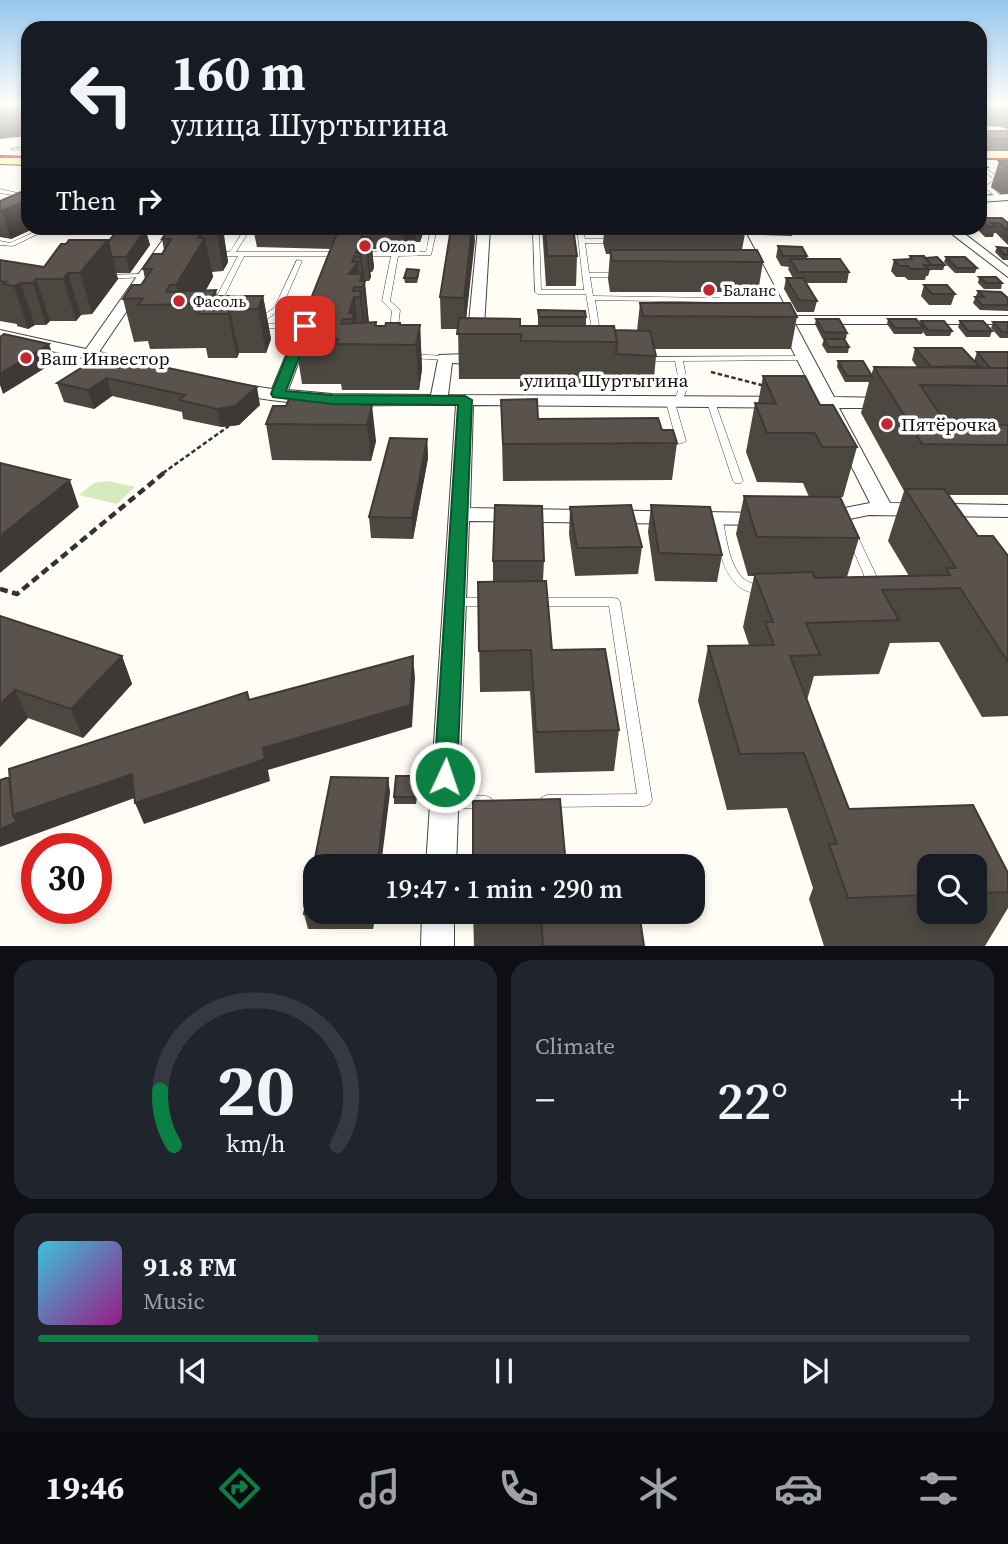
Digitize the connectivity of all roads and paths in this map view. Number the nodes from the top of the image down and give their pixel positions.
1 (987, 154) edge
2 (1008, 155) edge
3 (0, 160) edge
4 (21, 160) edge
5 (1008, 162) edge
6 (987, 164) edge
7 (987, 171) edge
8 (998, 181) junction
9 (1008, 181) edge
10 (0, 191) edge
11 (21, 192) edge
12 (21, 193) edge
13 (1003, 197) edge
14 (0, 203) edge
15 (32, 235) edge
16 (174, 235) edge
17 (244, 235) edge
18 (433, 235) edge
19 (484, 235) edge
20 (536, 235) edge
21 (581, 235) edge
22 (959, 235) edge
23 (737, 237) edge
24 (582, 241) junction
25 (623, 241) dead end
26 (0, 243) edge
27 (11, 245) junction
28 (0, 250) edge
29 (207, 254) edge
30 (232, 254) junction
31 (242, 254) junction
32 (358, 254) edge
33 (396, 254) junction
34 (335, 260) edge
35 (299, 261) dead end
36 (1008, 273) edge
37 (587, 275) junction
38 (627, 275) edge
39 (143, 276) junction
40 (89, 278) edge
41 (589, 295) junction
42 (773, 301) junction
43 (314, 304) edge
44 (209, 320) edge
45 (1008, 320) edge
46 (247, 321) edge
47 (259, 321) junction
48 (305, 326) junction
49 (783, 328) junction
50 (596, 332) junction
51 (607, 332) edge
52 (0, 335) edge
53 (392, 344) edge
54 (598, 346) edge
55 (90, 354) junction
56 (405, 356) edge
57 (445, 358) junction
58 (698, 358) junction
59 (803, 358) junction
60 (639, 359) edge
61 (679, 359) junction
62 (141, 366) edge
63 (217, 384) edge
64 (766, 386) edge
65 (278, 394) junction
66 (439, 400) junction
67 (465, 400) junction
68 (674, 402) junction
69 (711, 402) junction
70 (827, 403) junction
71 (909, 403) edge
72 (229, 426) dead end
73 (658, 442) edge
74 (738, 481) dead end
75 (883, 509) junction
76 (1008, 511) edge
77 (459, 514) junction
78 (843, 514) junction
79 (717, 518) junction
80 (778, 519) edge
81 (805, 519) edge
82 (0, 589) edge
83 (771, 590) edge
84 (849, 592) edge
85 (455, 602) junction
86 (499, 602) edge
87 (524, 602) edge
88 (535, 801) edge
89 (444, 802) junction
90 (494, 802) edge
91 (442, 854) edge
92 (438, 924) edge
93 (437, 946) edge

1 - 2 main road
3 - 4 main road
5 - 6 main road
7 - 8 lane
8 - 9 lane
8 - 13 lane
10 - 11 lane
12 - 14 main road
15 - 27 lane
16 - 39 street
17 - 30 lane
18 - 33 lane
19 - 57 street
20 - 41 lane
21 - 24 lane
22 - 36 street
23 - 42 street
24 - 25 lane
24 - 37 lane
26 - 27 lane
27 - 28 lane
29 - 30 lane
30 - 31 lane
31 - 34 lane
31 - 44 lane
32 - 33 lane
33 - 53 lane
35 - 47 lane
37 - 38 lane
37 - 41 lane
39 - 40 lane
39 - 55 street
41 - 42 lane
41 - 50 lane
42 - 49 street
43 - 48 street
45 - 49 street
46 - 47 lane
47 - 48 lane
48 - 65 street
49 - 59 street
50 - 51 lane
50 - 54 lane
52 - 55 street
55 - 62 street
56 - 57 lane
57 - 66 street
58 - 59 lane
58 - 61 lane
58 - 64 path
59 - 70 street
60 - 61 lane
61 - 68 lane
63 - 65 street, улица Шуртыгина
65 - 66 street, улица Шуртыгина
66 - 67 street, улица Шуртыгина
67 - 68 street, улица Шуртыгина
67 - 77 street
68 - 69 street, улица Шуртыгина
68 - 73 lane
69 - 70 street, улица Шуртыгина
69 - 74 lane
70 - 71 street, улица Шуртыгина
70 - 75 street
72 - 82 path
75 - 76 street
75 - 78 street
77 - 79 street
77 - 85 street
78 - 81 street
78 - 84 lane
79 - 80 street
79 - 83 lane
85 - 86 lane
85 - 89 street
87 - 88 lane
89 - 90 lane
89 - 91 street
92 - 93 street

